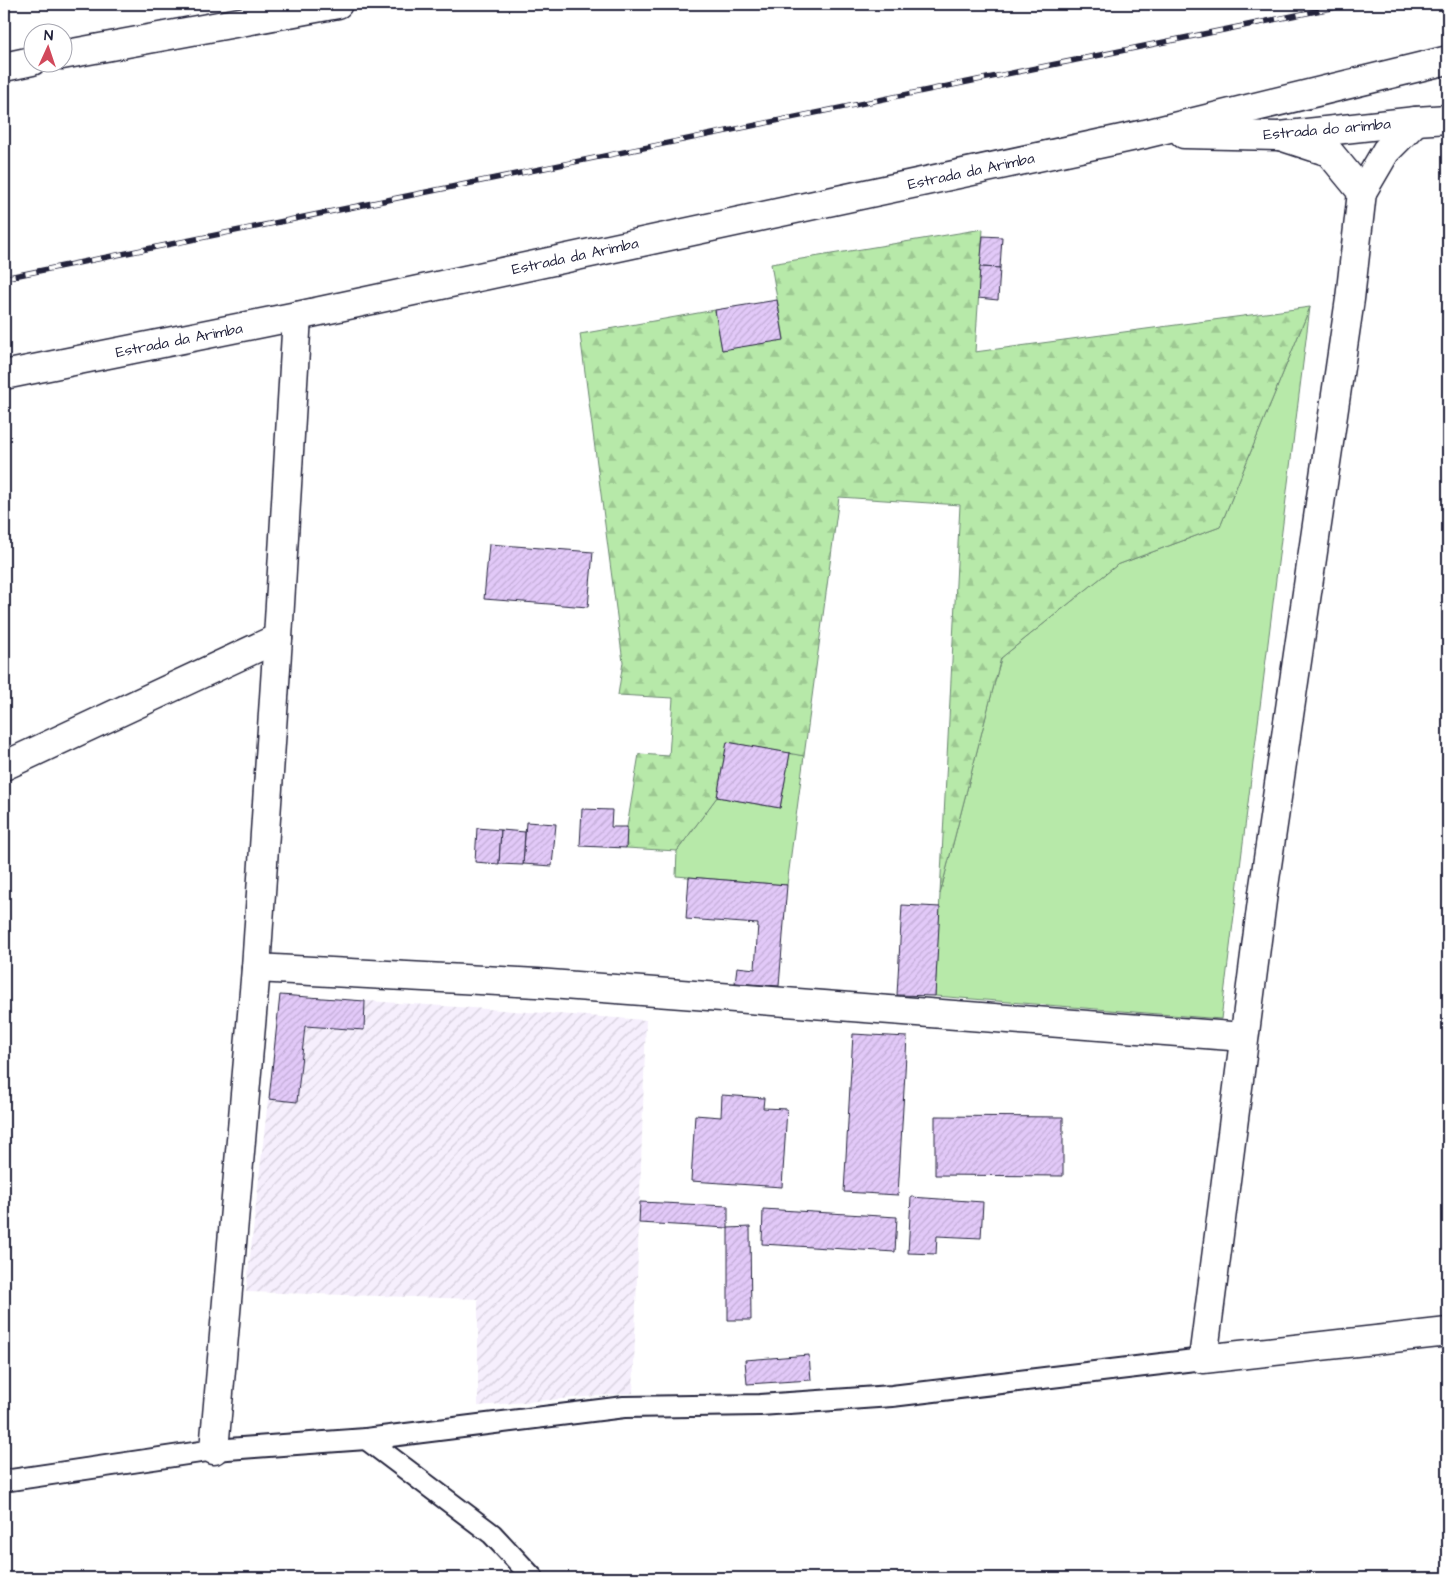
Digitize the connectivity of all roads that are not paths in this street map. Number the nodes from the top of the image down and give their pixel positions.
1 (338, 4) edge
2 (72, 54) edge
3 (1448, 60) edge
4 (22, 63) edge
5 (4, 66) edge
6 (1448, 119) edge
7 (1416, 121) junction
8 (1145, 134) junction
9 (1280, 136) junction
10 (1362, 192) junction
11 (297, 316) junction
12 (4, 375) edge
13 (278, 638) junction
14 (4, 766) edge
15 (256, 968) junction
16 (1244, 1038) junction
17 (1448, 1332) edge
18 (1203, 1359) junction
19 (366, 1440) junction
20 (214, 1450) junction
21 (4, 1481) edge
22 (533, 1578) edge

1 - 2 street
3 - 8 street
4 - 5 street
6 - 7 street, Estrada do arimba
7 - 9 street, Estrada do arimba
7 - 10 street
8 - 9 street, Estrada do arimba
8 - 11 street, Estrada da Arimba
9 - 10 street
10 - 16 street
11 - 12 street, Estrada da Arimba
11 - 13 street
13 - 14 street
13 - 15 street
15 - 16 street
15 - 20 street
16 - 18 street
17 - 18 street
18 - 19 lane
19 - 20 lane
19 - 22 lane
20 - 21 lane

